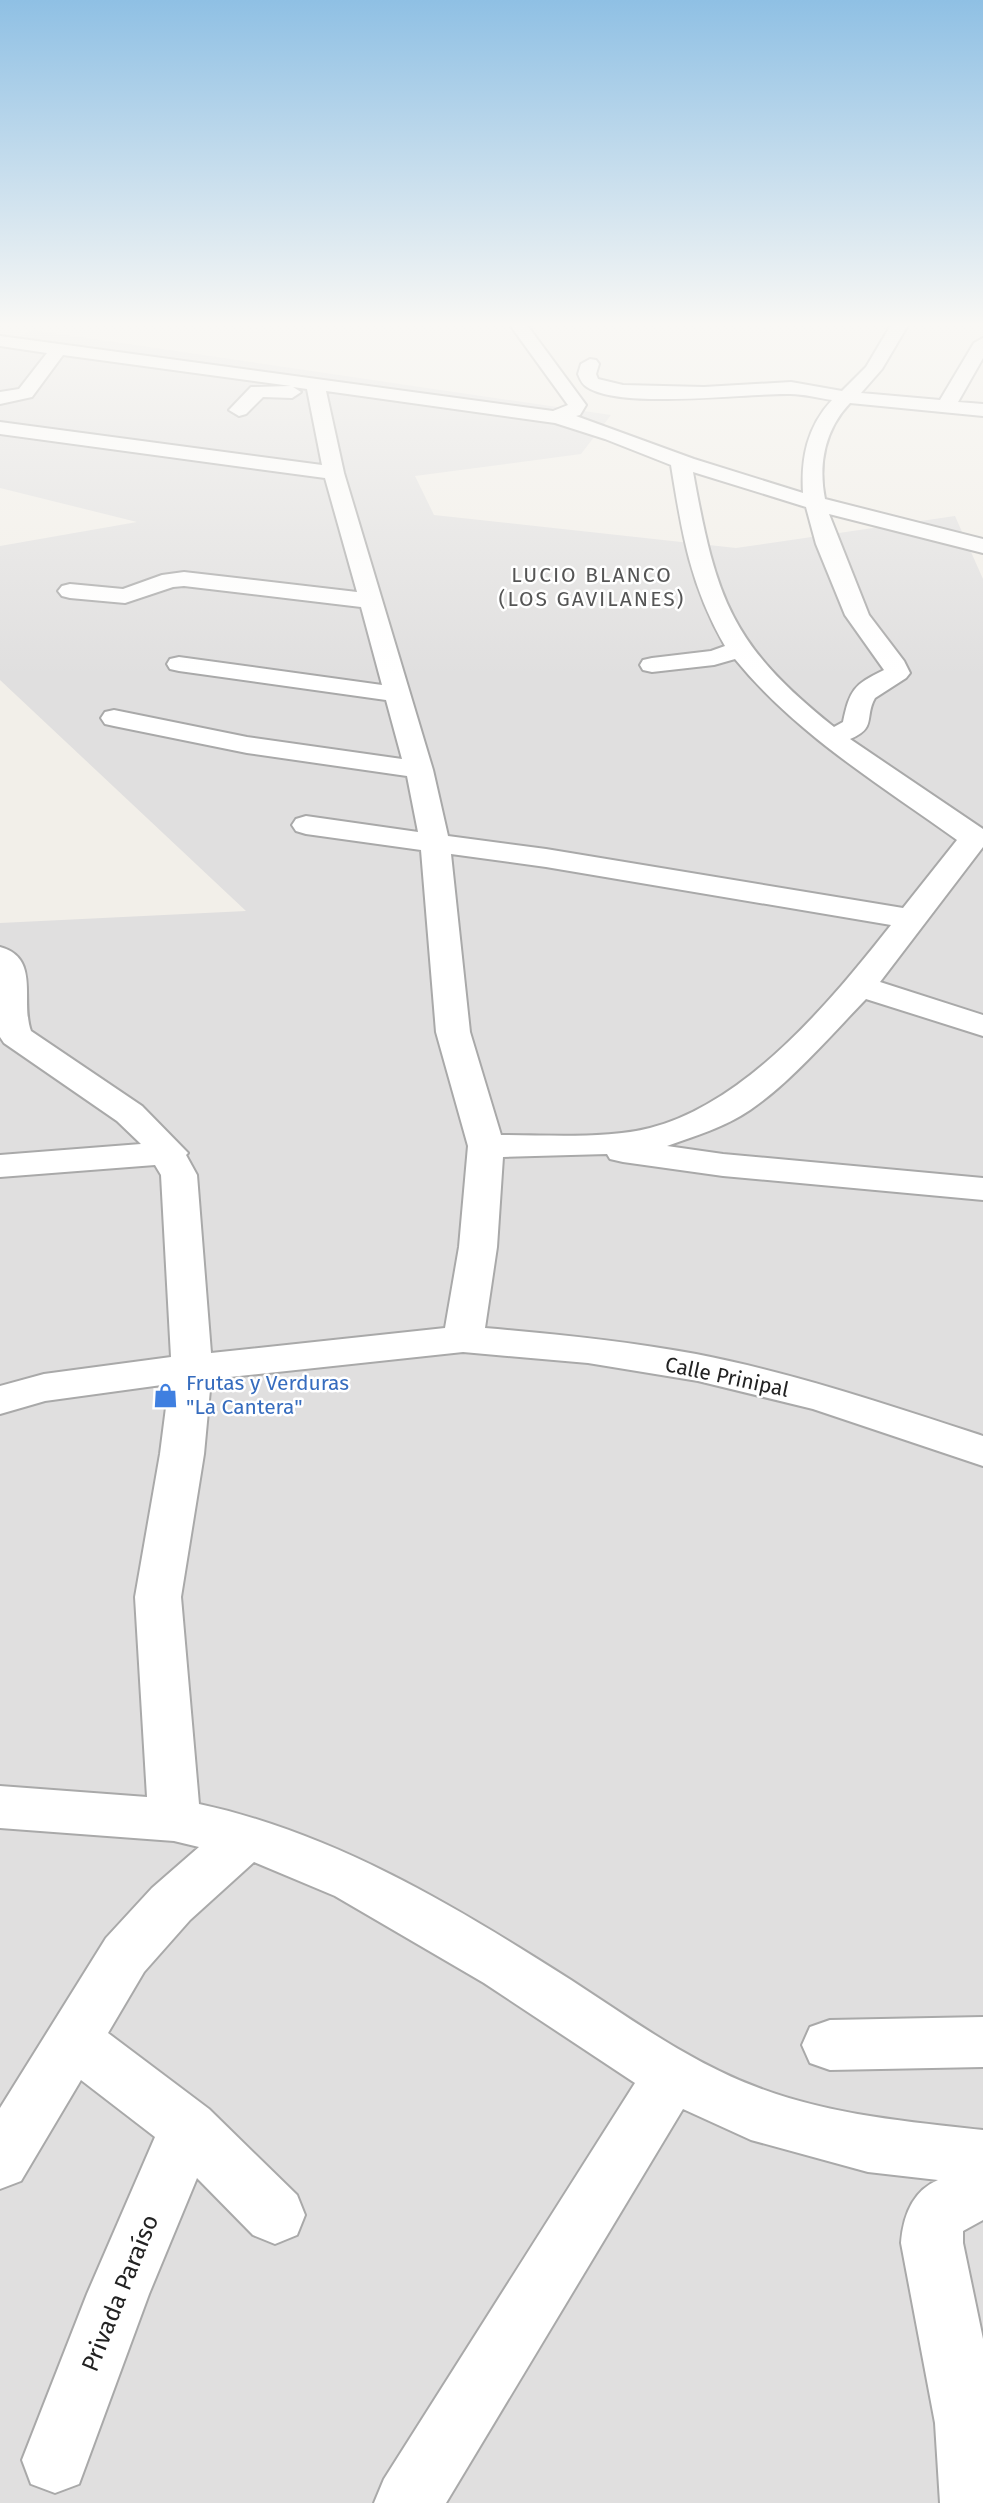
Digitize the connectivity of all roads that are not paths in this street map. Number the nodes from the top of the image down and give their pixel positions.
1 (102, 442) edge
2 (327, 442) edge
3 (630, 442) edge
4 (817, 442) edge
5 (681, 462) junction
6 (334, 473) junction
7 (814, 505) junction
8 (983, 546) edge
9 (70, 591) dead end
10 (371, 601) junction
11 (741, 649) junction
12 (179, 664) dead end
13 (652, 665) dead end
14 (395, 694) junction
15 (114, 718) dead end
16 (831, 737) junction
17 (419, 770) junction
18 (306, 825) dead end
19 (978, 838) edge
20 (435, 843) junction
21 (911, 919) junction
22 (4, 960) edge
23 (860, 986) junction
24 (983, 1026) edge
25 (590, 1145) junction
26 (486, 1146) junction
27 (170, 1153) junction
28 (0, 1166) edge
29 (983, 1189) edge
30 (463, 1339) junction
31 (192, 1368) junction
32 (0, 1401) edge
33 (983, 1451) edge
34 (9, 1815) edge
35 (174, 1820) junction
36 (247, 1836) junction
37 (74, 2041) junction
38 (983, 2042) edge
39 (830, 2045) dead end
40 (671, 2076) junction
41 (188, 2128) junction
42 (983, 2158) edge
43 (0, 2161) edge
44 (983, 2190) edge
45 (275, 2215) dead end
46 (55, 2460) dead end
47 (408, 2503) edge
48 (974, 2503) edge

1 - 6 street
2 - 6 street
3 - 5 street
4 - 7 street
5 - 7 street
5 - 11 street
6 - 10 street
7 - 8 street
7 - 16 street
9 - 10 street
10 - 14 street
11 - 13 street
11 - 16 street
12 - 14 street
14 - 17 street
15 - 17 street
16 - 19 street
17 - 20 street
18 - 20 street
19 - 21 street
20 - 21 street
20 - 26 street
21 - 23 street
22 - 27 street
23 - 24 street
23 - 25 street
25 - 26 street
25 - 29 street
26 - 30 street
27 - 28 street
27 - 31 street
30 - 31 street, Calle Prinipal
30 - 33 street, Calle Prinipal
31 - 32 street, Calle Prinipal
31 - 35 street
34 - 35 street
35 - 36 street
36 - 37 street
36 - 40 street
37 - 41 street
37 - 43 street
38 - 39 street
40 - 42 street
40 - 47 street
41 - 45 street
41 - 46 street, Privada Paraíso
44 - 48 street

